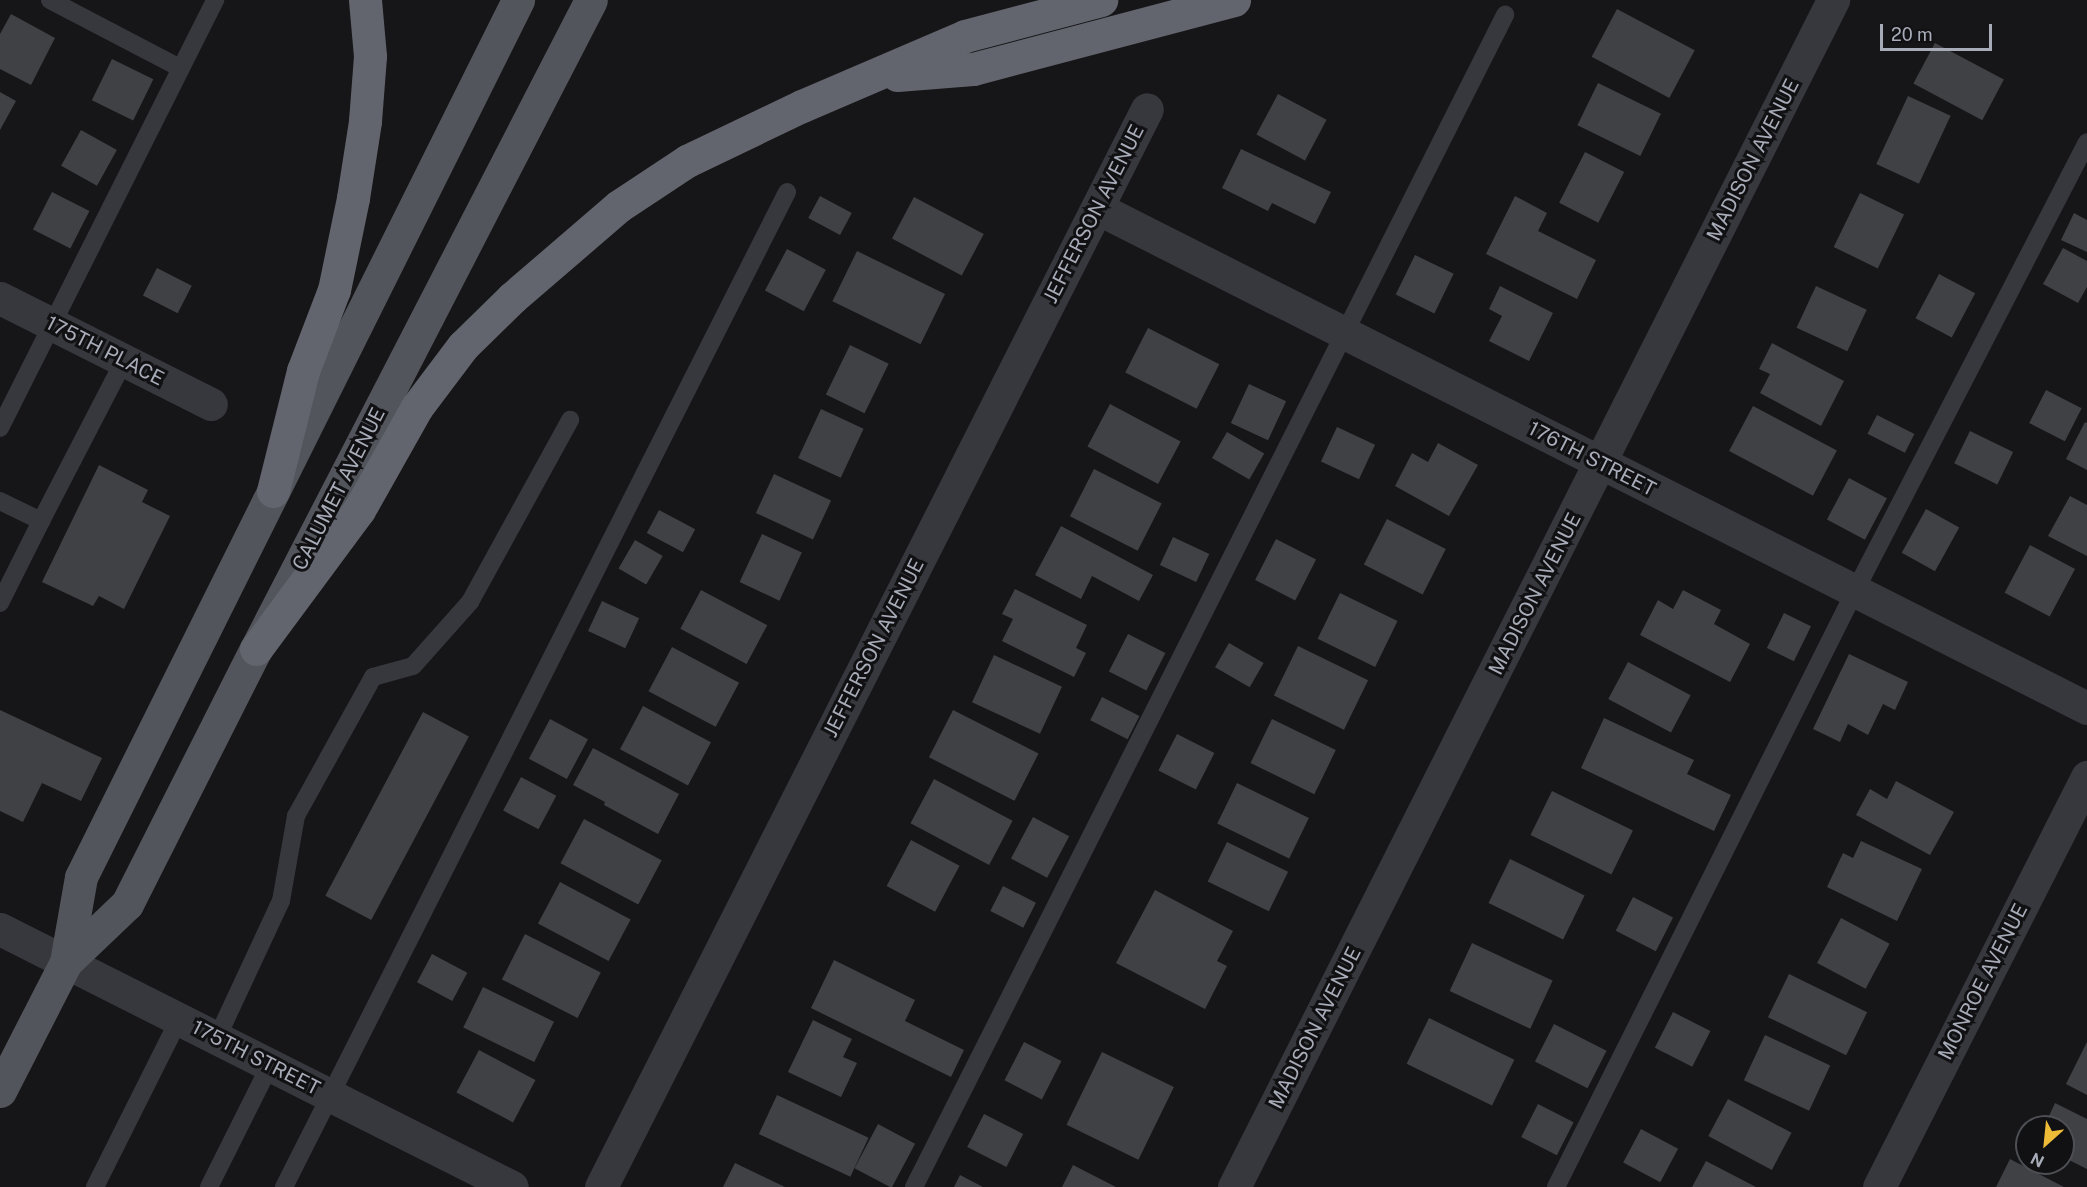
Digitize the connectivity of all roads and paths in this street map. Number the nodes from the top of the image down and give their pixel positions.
1 (50, 0) edge
2 (215, 0) edge
3 (365, 0) edge
4 (518, 0) edge
5 (591, 0) edge
6 (1101, 0) edge
7 (1234, 0) edge
8 (1833, 0) edge
9 (1064, 5) edge
10 (1505, 15) dead end
11 (180, 68) junction
12 (872, 78) junction
13 (1147, 109) dead end
14 (2087, 142) edge
15 (788, 192) dead end
16 (1097, 208) junction
17 (0, 298) edge
18 (52, 324) junction
19 (1346, 334) junction
20 (124, 361) junction
21 (211, 404) dead end
22 (570, 420) dead end
23 (0, 428) edge
24 (1601, 463) junction
25 (273, 491) junction
26 (0, 501) edge
27 (41, 521) junction
28 (1855, 591) junction
29 (0, 603) edge
30 (256, 649) junction
31 (2087, 708) edge
32 (2087, 777) edge
33 (0, 929) edge
34 (66, 962) junction
35 (178, 1019) junction
36 (218, 1038) junction
37 (270, 1065) junction
38 (0, 1091) edge
39 (330, 1096) junction
40 (95, 1187) edge
41 (209, 1187) edge
42 (284, 1187) edge
43 (512, 1187) edge
44 (601, 1187) edge
45 (914, 1187) edge
46 (1234, 1187) edge
47 (1556, 1187) edge
48 (1879, 1187) edge

1 - 11 lane
2 - 11 lane
3 - 25 highway
4 - 25 main road, CALUMET AVENUE
5 - 30 main road, CALUMET AVENUE
6 - 9 highway
7 - 12 highway
8 - 24 street, MADISON AVENUE
9 - 12 highway
10 - 19 lane
11 - 18 lane
12 - 30 highway
13 - 16 street, JEFFERSON AVENUE
14 - 28 lane
15 - 39 lane
16 - 19 street, 176TH STREET
16 - 44 street, JEFFERSON AVENUE
17 - 18 street, 175TH PLACE
18 - 20 street, 175TH PLACE
18 - 23 lane
19 - 24 street, 176TH STREET
19 - 45 lane
20 - 21 street, 175TH PLACE
20 - 27 lane
22 - 36 lane
24 - 28 street, 176TH STREET
24 - 46 street, MADISON AVENUE
25 - 34 main road, CALUMET AVENUE
26 - 27 lane
27 - 29 lane
28 - 31 street, 176TH STREET
28 - 47 lane
30 - 34 main road, CALUMET AVENUE
32 - 48 street, MONROE AVENUE
33 - 34 street, 175TH STREET
34 - 35 street, 175TH STREET
34 - 38 main road, CALUMET AVENUE
35 - 36 street, 175TH STREET
35 - 40 lane
36 - 37 street, 175TH STREET
37 - 39 street, 175TH STREET
37 - 41 lane
39 - 42 lane
39 - 43 street, 175TH STREET

